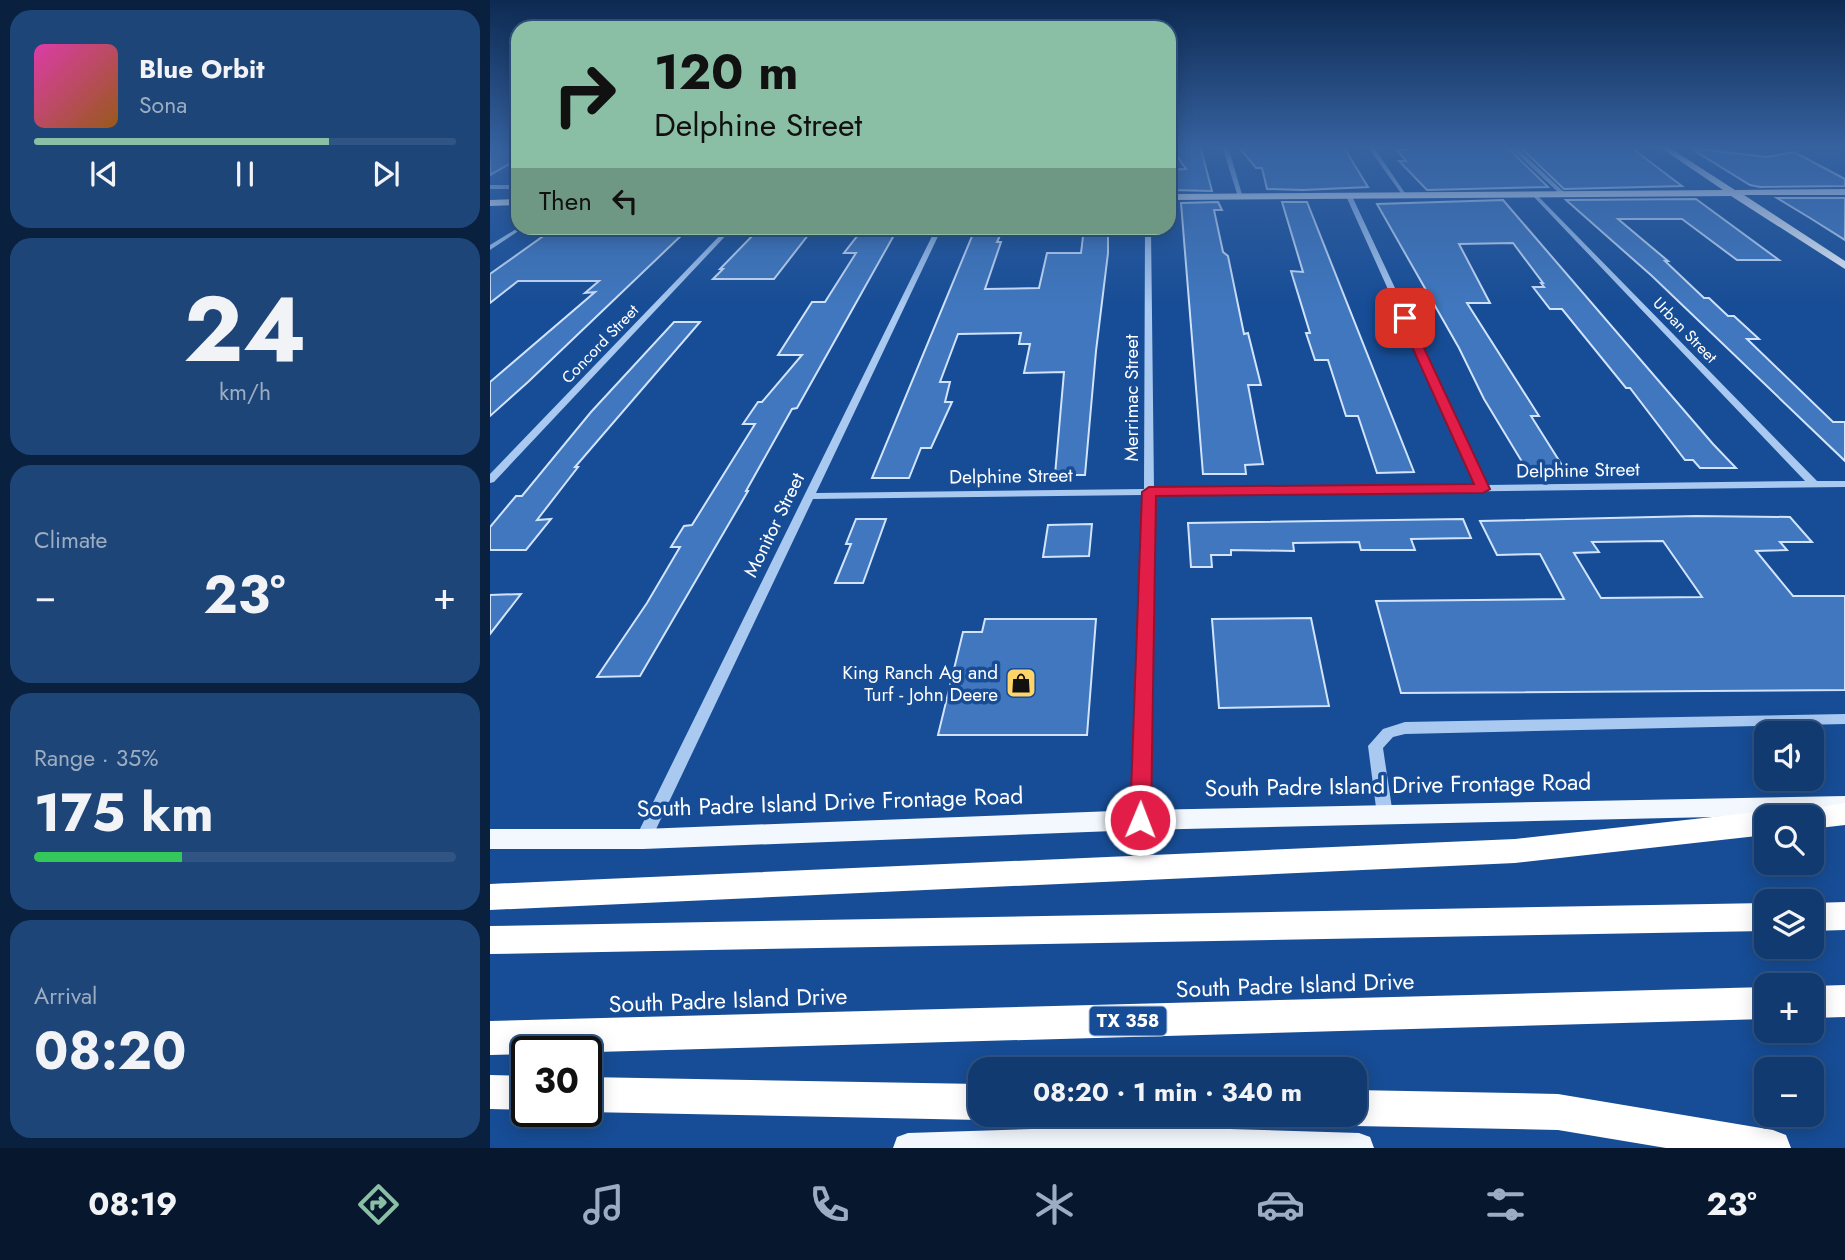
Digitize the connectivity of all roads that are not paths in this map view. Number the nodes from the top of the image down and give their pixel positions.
1 (1351, 200) edge
2 (1539, 200) edge
3 (1747, 200) edge
4 (511, 201) edge
5 (490, 202) edge
6 (511, 234) edge
7 (723, 235) edge
8 (936, 235) edge
9 (1148, 235) edge
10 (490, 248) edge
11 (1845, 266) edge
12 (490, 480) edge
13 (1845, 484) edge
14 (1815, 485) junction
15 (1483, 489) junction
16 (1149, 492) junction
17 (808, 496) junction
18 (1845, 719) edge
19 (1845, 805) edge
20 (1845, 814) edge
21 (1385, 815) junction
22 (1824, 816) edge
23 (1140, 820) junction
24 (1754, 824) edge
25 (490, 839) edge
26 (643, 839) junction
27 (490, 897) edge
28 (1845, 916) edge
29 (1754, 917) edge
30 (1824, 917) edge
31 (490, 940) edge
32 (1845, 1001) edge
33 (1824, 1002) edge
34 (1754, 1003) edge
35 (490, 1038) edge
36 (490, 1093) edge
37 (511, 1093) edge
38 (602, 1094) edge
39 (968, 1102) edge
40 (1367, 1108) edge
41 (1128, 1144) edge
42 (908, 1148) edge
43 (1359, 1148) edge
44 (1773, 1148) edge

1 - 15 street
2 - 14 street, Urban Street
3 - 11 main road
4 - 5 main road
6 - 10 street
7 - 12 street, Concord Street
8 - 17 street, Monitor Street
9 - 16 street, Merrimac Street
13 - 14 street, Delphine Street
14 - 15 street, Delphine Street
15 - 16 street, Delphine Street
16 - 17 street, Delphine Street
16 - 23 street, Merrimac Street
17 - 26 street, Monitor Street
18 - 21 street
19 - 21 main road, South Padre Island Drive Frontage Road
20 - 22 highway
21 - 23 main road, South Padre Island Drive Frontage Road
23 - 26 main road, South Padre Island Drive Frontage Road
24 - 27 highway
25 - 26 main road, South Padre Island Drive Frontage Road
28 - 30 highway
29 - 31 highway
32 - 33 highway
34 - 35 highway, South Padre Island Drive / TX 358
36 - 37 highway
38 - 39 highway
40 - 44 highway
41 - 42 main road
41 - 43 main road

